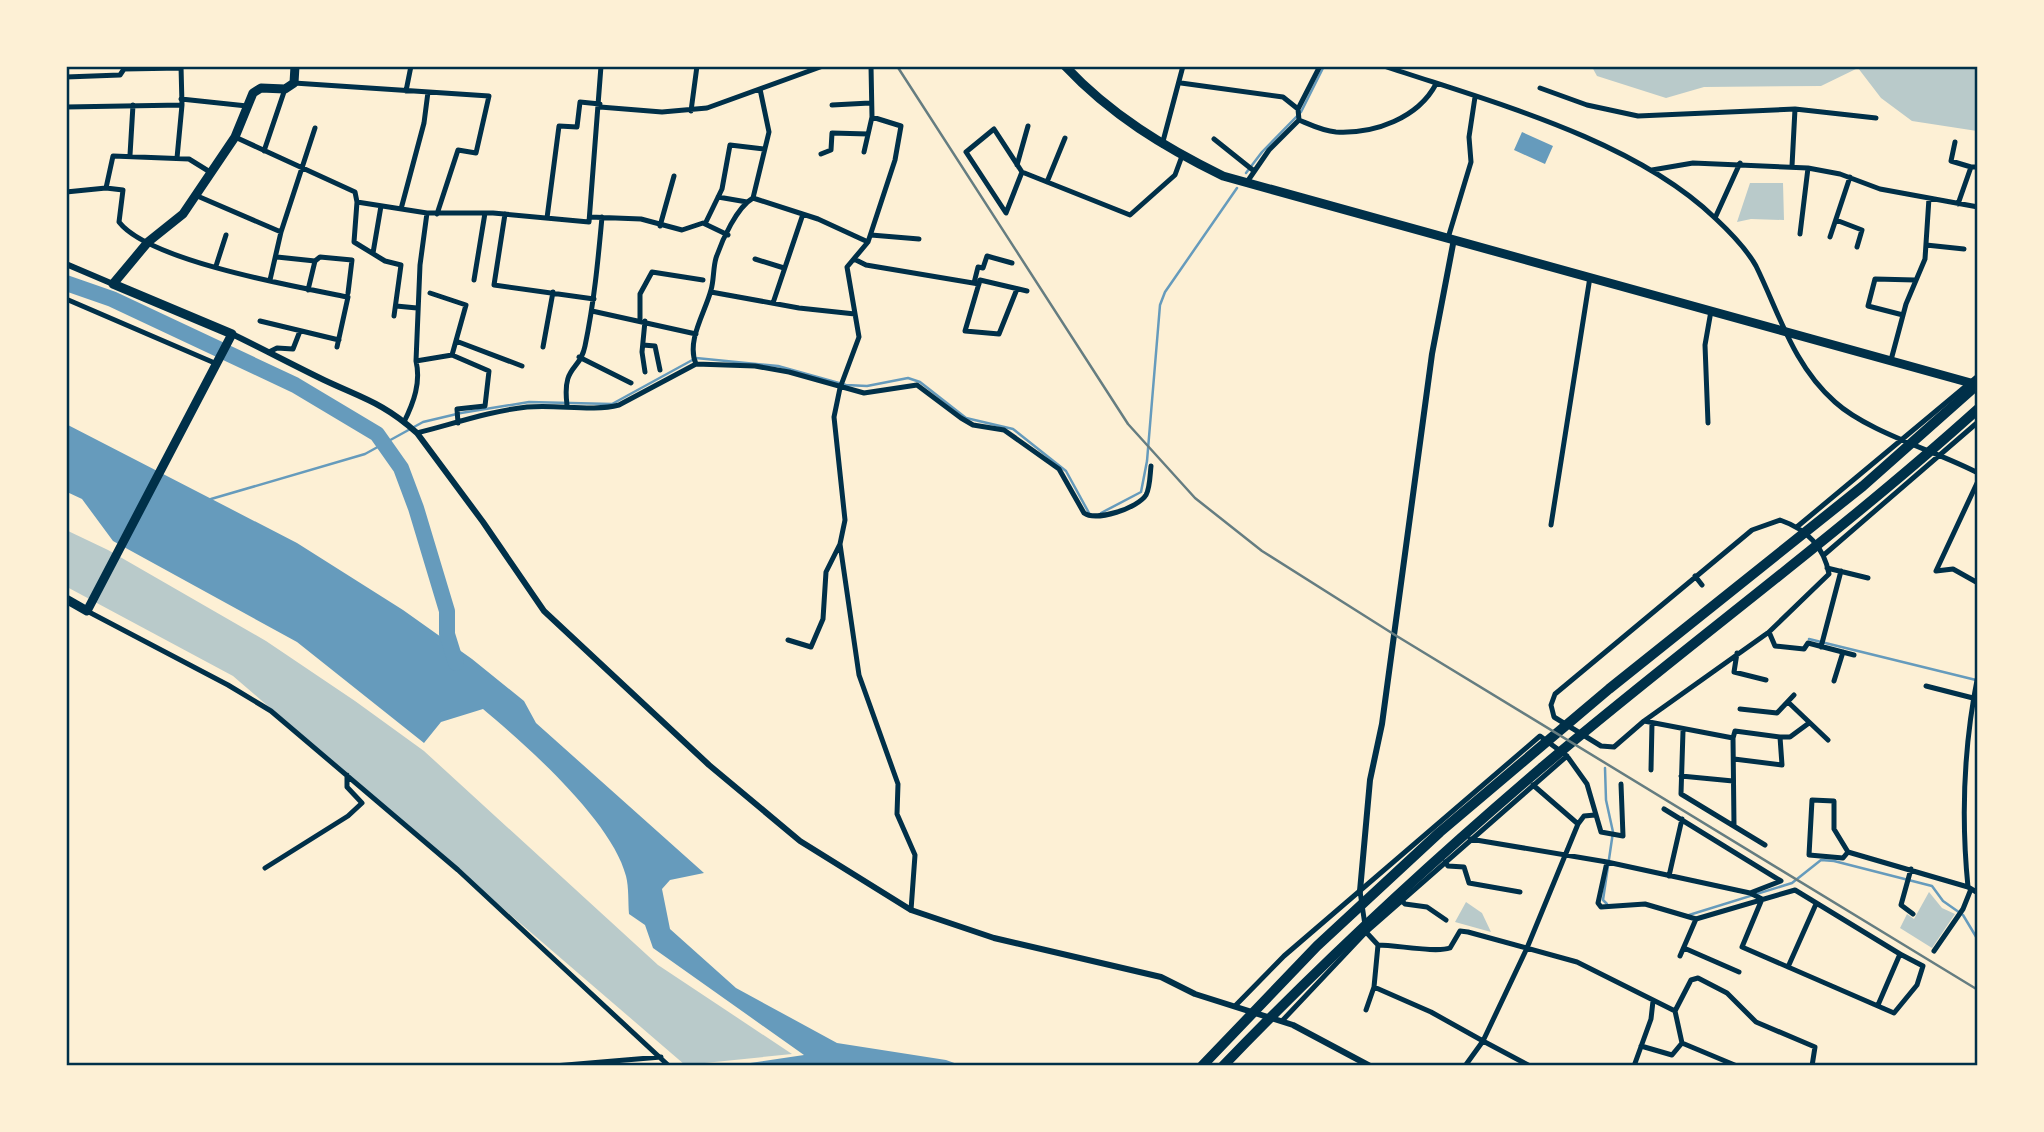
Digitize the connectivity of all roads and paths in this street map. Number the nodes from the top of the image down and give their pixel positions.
1 (295, 66) edge
2 (411, 66) edge
3 (601, 66) edge
4 (697, 66) edge
5 (823, 66) edge
6 (871, 66) edge
7 (1065, 66) edge
8 (1183, 66) edge
9 (1320, 66) edge
10 (1384, 66) edge
11 (181, 67) edge
12 (66, 77) edge
13 (294, 83) junction
14 (1181, 83) junction
15 (1436, 84) junction
16 (1540, 88) dead end
17 (285, 89) junction
18 (760, 89) junction
19 (407, 91) junction
20 (428, 92) junction
21 (1475, 97) junction
22 (182, 102) junction
23 (870, 103) junction
24 (133, 105) junction
25 (600, 105) junction
26 (832, 105) dead end
27 (248, 106) junction
28 (66, 107) edge
29 (1298, 108) junction
30 (1795, 109) junction
31 (691, 111) junction
32 (872, 117) junction
33 (1876, 118) dead end
34 (1299, 120) junction
35 (1028, 125) dead end
36 (315, 128) dead end
37 (868, 134) junction
38 (234, 137) junction
39 (1065, 138) dead end
40 (1214, 139) dead end
41 (1955, 142) dead end
42 (1162, 145) junction
43 (764, 149) junction
44 (264, 151) junction
45 (864, 152) dead end
46 (821, 154) dead end
47 (130, 155) junction
48 (1182, 156) junction
49 (177, 158) junction
50 (1740, 163) junction
51 (1017, 165) junction
52 (1792, 166) junction
53 (1974, 167) edge
54 (1808, 168) junction
55 (303, 170) junction
56 (1652, 170) junction
57 (1254, 171) junction
58 (210, 172) junction
59 (1022, 172) junction
60 (674, 176) dead end
61 (1850, 177) junction
62 (1047, 183) junction
63 (1247, 183) junction
64 (106, 188) junction
65 (66, 192) edge
66 (195, 195) junction
67 (718, 197) junction
68 (1928, 198) junction
69 (750, 200) junction
70 (357, 202) junction
71 (1958, 204) junction
72 (381, 206) junction
73 (1978, 207) edge
74 (401, 209) junction
75 (428, 213) junction
76 (485, 213) junction
77 (437, 214) junction
78 (505, 214) junction
79 (803, 214) junction
80 (590, 217) junction
81 (602, 217) junction
82 (547, 218) junction
83 (1715, 218) junction
84 (1836, 220) junction
85 (705, 224) junction
86 (660, 226) junction
87 (281, 232) junction
88 (1800, 234) dead end
89 (226, 235) dead end
90 (728, 235) junction
91 (871, 235) junction
92 (1830, 237) dead end
93 (919, 239) dead end
94 (1451, 239) junction
95 (148, 242) junction
96 (868, 242) junction
97 (1926, 245) junction
98 (1857, 247) dead end
99 (1964, 249) dead end
100 (373, 253) junction
101 (277, 257) junction
102 (755, 259) dead end
103 (854, 259) junction
104 (315, 261) junction
105 (1012, 263) dead end
106 (66, 264) edge
107 (216, 266) junction
108 (784, 268) junction
109 (1590, 277) junction
110 (270, 279) junction
111 (1915, 279) junction
112 (474, 280) dead end
113 (703, 280) dead end
114 (113, 284) junction
115 (977, 284) junction
116 (1017, 289) junction
117 (308, 290) junction
118 (1027, 291) dead end
119 (553, 292) junction
120 (711, 292) junction
121 (348, 293) dead end
122 (430, 293) dead end
123 (66, 299) edge
124 (594, 299) junction
125 (773, 303) junction
126 (396, 306) junction
127 (418, 308) junction
128 (592, 311) junction
129 (1711, 311) junction
130 (855, 314) junction
131 (1903, 315) junction
132 (394, 316) dead end
133 (260, 321) dead end
134 (643, 321) junction
135 (300, 331) junction
136 (1783, 331) junction
137 (696, 334) junction
138 (231, 337) junction
139 (456, 341) junction
140 (643, 345) junction
141 (543, 347) dead end
142 (269, 352) junction
143 (452, 355) junction
144 (579, 357) junction
145 (416, 360) junction
146 (1891, 361) junction
147 (217, 364) junction
148 (696, 364) junction
149 (522, 366) dead end
150 (660, 370) dead end
151 (645, 372) dead end
152 (1978, 376) edge
153 (631, 383) dead end
154 (1975, 384) edge
155 (840, 388) junction
156 (567, 405) junction
157 (1978, 410) edge
158 (404, 422) junction
159 (1978, 422) edge
160 (458, 423) junction
161 (1708, 423) dead end
162 (417, 433) junction
163 (1904, 439) junction
164 (1941, 454) junction
165 (1151, 466) dead end
166 (1978, 473) edge
167 (1978, 481) edge
168 (1551, 525) dead end
169 (1798, 526) junction
170 (840, 544) junction
171 (1825, 554) junction
172 (1828, 568) junction
173 (1841, 571) junction
174 (1695, 576) junction
175 (1868, 578) dead end
176 (1978, 583) edge
177 (1702, 585) dead end
178 (66, 599) edge
179 (88, 608) junction
180 (1769, 632) junction
181 (1742, 637) dead end
182 (788, 640) dead end
183 (1822, 644) junction
184 (1749, 645) junction
185 (1843, 652) junction
186 (1737, 653) junction
187 (1854, 655) dead end
188 (1766, 680) dead end
189 (1834, 681) dead end
190 (1977, 681) edge
191 (1926, 686) dead end
192 (1794, 695) dead end
193 (1973, 698) junction
194 (1788, 702) junction
195 (1740, 709) dead end
196 (1644, 721) junction
197 (1652, 723) junction
198 (1810, 723) junction
199 (1683, 731) junction
200 (1780, 737) junction
201 (1733, 738) junction
202 (1828, 740) dead end
203 (1567, 756) junction
204 (1734, 759) junction
205 (1651, 770) dead end
206 (347, 775) junction
207 (1681, 776) junction
208 (1734, 781) junction
209 (1621, 784) dead end
210 (1533, 785) junction
211 (1664, 808) dead end
212 (1595, 816) junction
213 (1682, 819) junction
214 (1578, 824) junction
215 (1734, 825) junction
216 (1470, 839) junction
217 (1765, 845) dead end
218 (1847, 852) junction
219 (1567, 856) junction
220 (1445, 862) junction
221 (1609, 863) junction
222 (265, 869) dead end
223 (1910, 869) junction
224 (1669, 876) junction
225 (1970, 888) junction
226 (1360, 891) junction
227 (1520, 892) dead end
228 (1978, 893) edge
229 (1755, 896) junction
230 (1401, 900) junction
231 (1816, 904) junction
232 (911, 910) junction
233 (1913, 914) dead end
234 (1696, 919) junction
235 (1446, 920) dead end
236 (1366, 932) junction
237 (1378, 946) junction
238 (1527, 948) junction
239 (1684, 948) junction
240 (1934, 951) dead end
241 (1900, 954) junction
242 (1680, 956) dead end
243 (1788, 967) junction
244 (1740, 972) dead end
245 (1374, 987) junction
246 (1653, 1001) junction
247 (1236, 1005) junction
248 (1878, 1005) junction
249 (1366, 1010) dead end
250 (1675, 1012) junction
251 (1282, 1021) junction
252 (1483, 1041) junction
253 (1682, 1044) junction
254 (1641, 1046) junction
255 (661, 1057) junction
256 (669, 1065) edge
257 (554, 1066) edge
258 (1202, 1066) edge
259 (1223, 1066) edge
260 (1370, 1066) edge
261 (1465, 1066) edge
262 (1530, 1066) edge
263 (1634, 1066) edge
264 (1737, 1066) edge
265 (1812, 1066) edge

1 - 13 highway
2 - 19 street
3 - 25 street
4 - 31 street
5 - 18 street
6 - 23 street
7 - 42 highway
8 - 14 street
9 - 29 street
10 - 15 street
11 - 12 street
11 - 22 street
13 - 17 highway
13 - 19 street
14 - 29 street
14 - 42 street
15 - 21 street
15 - 34 street
16 - 30 street
17 - 27 highway
17 - 44 street
18 - 31 street
18 - 43 street
19 - 20 street
20 - 74 street
20 - 77 street
21 - 56 street
21 - 94 street
22 - 24 street
22 - 27 street
22 - 49 street
23 - 26 street
23 - 32 street
24 - 28 street
24 - 47 street
25 - 31 street
25 - 80 street
25 - 82 street
27 - 38 highway
29 - 34 street
30 - 33 street
30 - 52 street
32 - 37 street
32 - 91 street
34 - 57 street
35 - 51 street
36 - 55 street
37 - 45 street
37 - 46 street
38 - 44 street
38 - 58 highway
39 - 62 street
40 - 57 street
41 - 53 street
42 - 48 highway
43 - 67 street
43 - 69 street
44 - 55 street
47 - 49 street
47 - 64 street
48 - 62 street
48 - 63 highway
49 - 58 street
50 - 52 street
50 - 56 street
50 - 83 street
51 - 59 street
51 - 59 street
52 - 54 street
53 - 71 street
54 - 61 street
54 - 88 street
55 - 70 street
55 - 87 street
56 - 83 street
57 - 63 street
58 - 66 highway
59 - 62 street
60 - 86 street
61 - 68 street
61 - 84 street
63 - 94 highway
64 - 65 street
64 - 95 street
66 - 87 street
66 - 95 highway
67 - 69 street
67 - 85 street
68 - 71 street
68 - 97 street
69 - 79 street
69 - 90 street
70 - 72 street
70 - 100 street
71 - 73 street
72 - 74 street
72 - 100 street
74 - 75 street
75 - 77 street
75 - 127 street
76 - 77 street
76 - 78 street
76 - 112 street
78 - 82 street
78 - 119 street
79 - 96 street
79 - 108 street
80 - 81 street
80 - 82 street
81 - 86 street
81 - 124 street
83 - 136 street
84 - 92 street
84 - 98 street
85 - 86 street
85 - 90 street
87 - 101 street
89 - 107 street
90 - 120 street
91 - 93 street
91 - 96 street
94 - 109 highway
94 - 226 street
95 - 107 street
95 - 114 highway
96 - 103 street
97 - 99 street
97 - 111 street
100 - 126 street
101 - 104 street
101 - 110 street
102 - 108 street
103 - 115 street
103 - 130 street
104 - 117 street
104 - 121 street
105 - 115 street
106 - 114 street
107 - 110 street
108 - 125 street
109 - 129 highway
109 - 168 street
110 - 117 street
111 - 131 street
111 - 131 street
113 - 134 street
114 - 138 highway
115 - 116 street
115 - 116 street
116 - 118 street
117 - 135 street
119 - 124 street
119 - 141 street
120 - 125 street
120 - 137 street
122 - 139 street
123 - 147 street
124 - 128 street
125 - 130 street
126 - 127 street
126 - 132 street
127 - 145 street
128 - 134 street
128 - 144 street
129 - 136 highway
129 - 161 street
130 - 155 street
131 - 146 street
133 - 135 street
134 - 137 street
134 - 140 street
135 - 142 street
136 - 146 highway
136 - 163 street
137 - 148 street
138 - 142 street
138 - 147 highway
139 - 143 street
139 - 149 street
140 - 150 street
140 - 151 street
142 - 158 street
143 - 145 street
143 - 160 street
144 - 153 street
144 - 156 street
145 - 158 street
146 - 154 highway
147 - 179 highway
148 - 155 street
148 - 156 street
152 - 154 street
154 - 163 street
154 - 258 highway
155 - 165 street
155 - 170 street
156 - 160 street
157 - 259 highway
158 - 162 street
159 - 164 street
160 - 162 street
162 - 232 street
163 - 164 street
163 - 169 street
164 - 166 street
164 - 171 street
167 - 176 street
169 - 171 street
169 - 174 street
170 - 182 street
170 - 232 street
171 - 172 street
172 - 173 street
172 - 180 street
173 - 175 street
173 - 183 street
174 - 177 street
174 - 196 street
178 - 179 highway
179 - 206 street
180 - 183 street
180 - 184 street
181 - 184 street
183 - 185 street
184 - 186 street
185 - 187 street
185 - 189 street
186 - 188 street
186 - 196 street
190 - 193 street
191 - 193 street
192 - 194 street
193 - 225 street
194 - 195 street
194 - 198 street
196 - 197 street
197 - 199 street
197 - 205 street
198 - 200 street
198 - 202 street
199 - 201 street
199 - 207 street
200 - 201 street
200 - 204 street
201 - 204 street
203 - 210 street
203 - 212 street
203 - 226 street
204 - 208 street
206 - 222 street
206 - 255 street
207 - 208 street
207 - 215 street
208 - 215 street
209 - 212 street
210 - 214 street
210 - 216 street
211 - 213 street
212 - 214 street
213 - 224 street
213 - 229 street
214 - 219 street
215 - 217 street
216 - 219 street
216 - 220 street
218 - 218 street
218 - 223 street
219 - 221 street
219 - 238 street
220 - 227 street
220 - 230 street
221 - 224 street
221 - 234 street
223 - 225 street
223 - 233 street
224 - 229 street
225 - 228 street
225 - 240 street
226 - 236 street
226 - 247 street
229 - 231 street
229 - 234 street
229 - 243 street
230 - 235 street
230 - 236 street
231 - 241 street
231 - 243 street
232 - 247 street
234 - 239 street
236 - 237 street
236 - 251 street
237 - 238 street
237 - 245 street
238 - 246 street
238 - 252 street
239 - 242 street
239 - 244 street
241 - 248 street
241 - 248 street
243 - 248 street
245 - 249 street
245 - 252 street
246 - 250 street
246 - 254 street
247 - 251 street
250 - 253 street
250 - 265 street
251 - 260 street
252 - 261 street
252 - 262 street
253 - 254 street
253 - 264 street
254 - 263 street
255 - 256 street
255 - 257 street

